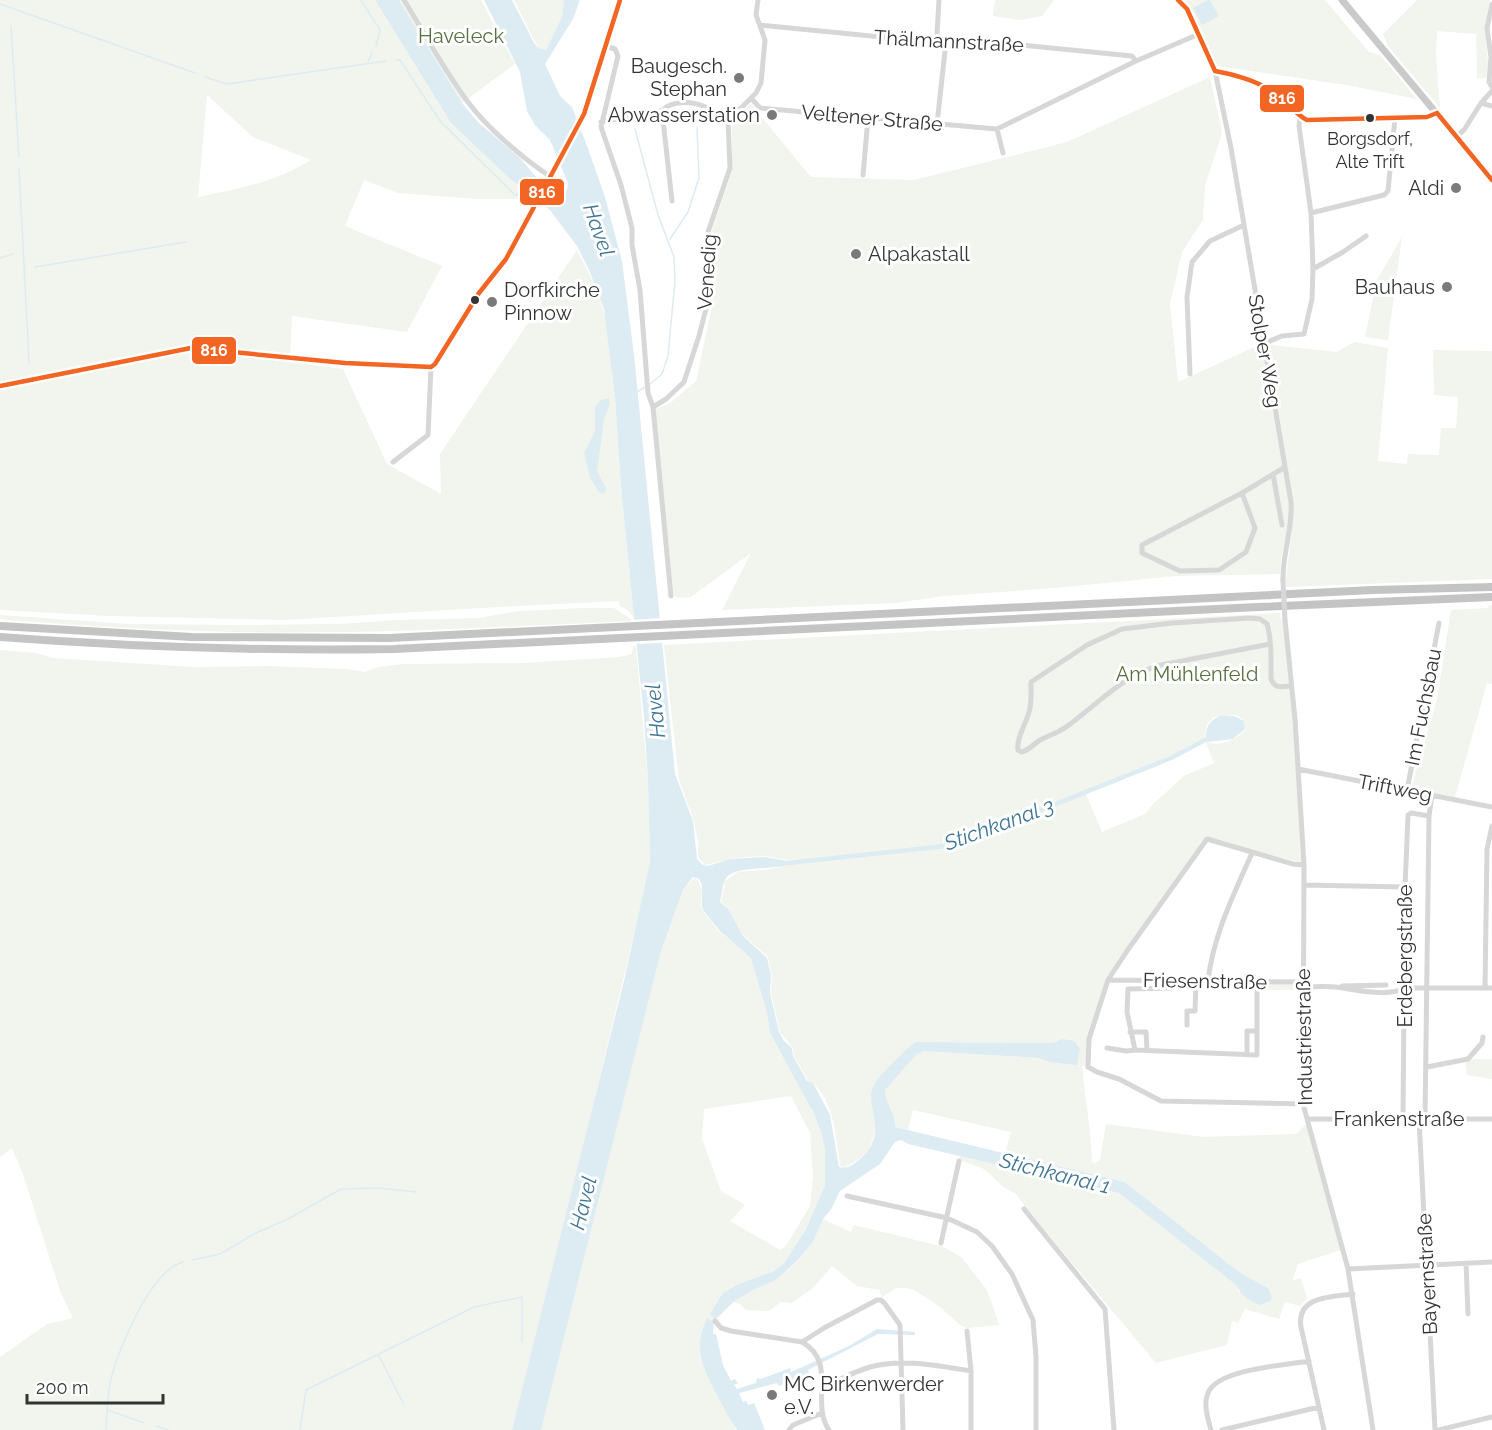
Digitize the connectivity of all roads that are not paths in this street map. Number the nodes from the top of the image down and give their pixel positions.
1 (404, 0) edge
2 (620, 0) edge
3 (758, 0) edge
4 (939, 0) edge
5 (1178, 0) edge
6 (1342, 0) edge
7 (1492, 4) edge
8 (1491, 12) edge
9 (760, 26) junction
10 (1199, 33) junction
11 (1490, 37) edge
12 (941, 41) junction
13 (605, 46) junction
14 (1136, 61) junction
15 (1215, 71) junction
16 (1492, 89) edge
17 (751, 98) junction
18 (1481, 103) junction
19 (1492, 106) edge
20 (662, 111) junction
21 (1437, 113) junction
22 (868, 118) junction
23 (1300, 118) junction
24 (1395, 118) junction
25 (729, 121) junction
26 (601, 122) junction
27 (937, 124) junction
28 (997, 129) junction
29 (1457, 136) junction
30 (1003, 153) dead end
31 (863, 175) dead end
32 (551, 177) junction
33 (1492, 180) edge
34 (672, 201) dead end
35 (1311, 213) junction
36 (1244, 225) junction
37 (1366, 236) dead end
38 (1314, 269) junction
39 (1263, 344) junction
40 (431, 367) junction
41 (1190, 374) dead end
42 (0, 386) edge
43 (653, 407) junction
44 (393, 462) dead end
45 (1285, 467) junction
46 (1273, 474) junction
47 (1242, 493) junction
48 (1282, 525) dead end
49 (1492, 587) edge
50 (671, 596) dead end
51 (1492, 597) edge
52 (1439, 623) dead end
53 (0, 626) edge
54 (0, 638) edge
55 (1270, 644) junction
56 (1290, 673) joint
57 (1291, 686) junction
58 (1298, 769) junction
59 (1407, 790) junction
60 (1432, 795) junction
61 (1492, 807) edge
62 (1429, 816) junction
63 (1492, 826) edge
64 (1252, 853) junction
65 (1304, 865) junction
66 (1304, 885) junction
67 (1405, 887) junction
68 (1108, 980) junction
69 (1182, 981) junction
70 (1196, 981) junction
71 (1208, 981) junction
72 (1257, 982) junction
73 (1302, 985) junction
74 (1386, 985) dead end
75 (1335, 987) junction
76 (1405, 988) junction
77 (1427, 988) junction
78 (1489, 988) edge
79 (1187, 1025) dead end
80 (1257, 1031) junction
81 (1130, 1032) junction
82 (1483, 1037) dead end
83 (1107, 1048) dead end
84 (1135, 1050) junction
85 (1147, 1050) junction
86 (1247, 1054) junction
87 (1427, 1067) junction
88 (1303, 1104) junction
89 (1307, 1119) junction
90 (1403, 1119) junction
91 (1422, 1119) junction
92 (1492, 1119) edge
93 (959, 1161) dead end
94 (847, 1196) dead end
95 (1024, 1209) dead end
96 (946, 1218) junction
97 (941, 1243) dead end
98 (1492, 1262) edge
99 (1466, 1263) junction
100 (1427, 1266) junction
101 (1348, 1269) junction
102 (1353, 1294) junction
103 (1468, 1314) dead end
104 (715, 1321) dead end
105 (967, 1331) dead end
106 (802, 1342) junction
107 (1309, 1361) junction
108 (901, 1363) junction
109 (971, 1371) junction
110 (823, 1388) junction
111 (1319, 1407) junction
112 (822, 1413) junction
113 (1492, 1417) edge
114 (789, 1430) edge
115 (829, 1430) edge
116 (903, 1430) edge
117 (971, 1430) edge
118 (1036, 1430) edge
119 (1114, 1430) edge
120 (1211, 1430) edge
121 (1222, 1430) edge
122 (1324, 1430) edge
123 (1373, 1430) edge
124 (1437, 1430) edge

1 - 32 street
2 - 13 main road
3 - 9 street
4 - 12 street
5 - 10 street, Stolper Weg
6 - 21 main road
7 - 8 street
8 - 11 street
9 - 12 street, Thälmannstraße
9 - 17 street
10 - 14 street
10 - 15 street, Stolper Weg
11 - 16 street
12 - 14 street, Thälmannstraße
12 - 27 street
13 - 26 street
13 - 32 main road
14 - 28 street
15 - 23 street
15 - 36 street, Stolper Weg
16 - 18 street
17 - 22 street, Veltener Straße
17 - 25 street
18 - 19 street
18 - 29 street
20 - 25 street
20 - 26 street
20 - 34 street
21 - 24 street
21 - 29 main road
22 - 27 street, Veltener Straße
22 - 31 street
23 - 24 street
23 - 35 street
24 - 35 street
25 - 43 street, Venedig
26 - 43 street
27 - 28 street, Veltener Straße
28 - 30 street
29 - 33 main road
32 - 40 main road
35 - 38 street
36 - 39 street, Stolper Weg
36 - 41 street
37 - 38 street
38 - 39 street
39 - 45 street, Stolper Weg
40 - 42 main road
40 - 44 street
43 - 50 street
45 - 46 street
45 - 56 street, Stolper Weg, bridge
46 - 47 street
46 - 48 street
47 - 47 street
49 - 53 highway
51 - 54 highway
52 - 59 street, Im Fuchsbau
55 - 55 street
55 - 57 street
56 - 57 street, Industriestraße
57 - 58 street, Industriestraße
58 - 59 street, Triftweg
58 - 65 street, Industriestraße
59 - 60 street, Triftweg
60 - 61 street, Triftweg
60 - 62 street, Erdebergstraße
62 - 67 street, Erdebergstraße
62 - 77 street, Erdebergstraße
63 - 78 street
64 - 65 street
64 - 68 street
64 - 71 street
65 - 66 street, Industriestraße
66 - 67 street
66 - 73 street, Industriestraße
67 - 76 street, Erdebergstraße
68 - 69 street, Friesenstraße
68 - 88 street
69 - 70 street, Friesenstraße
69 - 81 street
70 - 71 street, Friesenstraße
70 - 79 street
71 - 72 street, Friesenstraße
72 - 73 street, Friesenstraße
72 - 80 street
73 - 75 street, Friesenstraße
73 - 88 street, Industriestraße
74 - 75 street, Friesenstraße
75 - 76 street, Friesenstraße
76 - 77 street, Friesenstraße
76 - 90 street, Erdebergstraße
77 - 78 street, Friesenstraße
77 - 87 street, Erdebergstraße
80 - 86 street
80 - 86 street
81 - 84 street
81 - 85 street
82 - 87 street
83 - 84 street
84 - 85 street
85 - 86 street
87 - 91 street, Erdebergstraße
88 - 89 street, Industriestraße
89 - 90 street, Frankenstraße
89 - 101 street, Industriestraße
90 - 91 street, Frankenstraße
91 - 92 street, Frankenstraße
91 - 100 street, Bayernstraße
93 - 96 street
94 - 96 street
95 - 119 street
96 - 97 street
96 - 118 street
98 - 99 street
99 - 100 street
99 - 103 street
100 - 101 street
100 - 124 street, Bayernstraße
101 - 102 street, Industriestraße
102 - 107 street
102 - 123 street, Industriestraße
104 - 106 street
105 - 109 street
106 - 108 street
106 - 110 street
107 - 111 street
107 - 120 street
108 - 109 street
108 - 110 street
108 - 116 street
109 - 117 street
110 - 112 street
111 - 121 street
111 - 122 street
112 - 114 street
112 - 115 street
113 - 124 street

